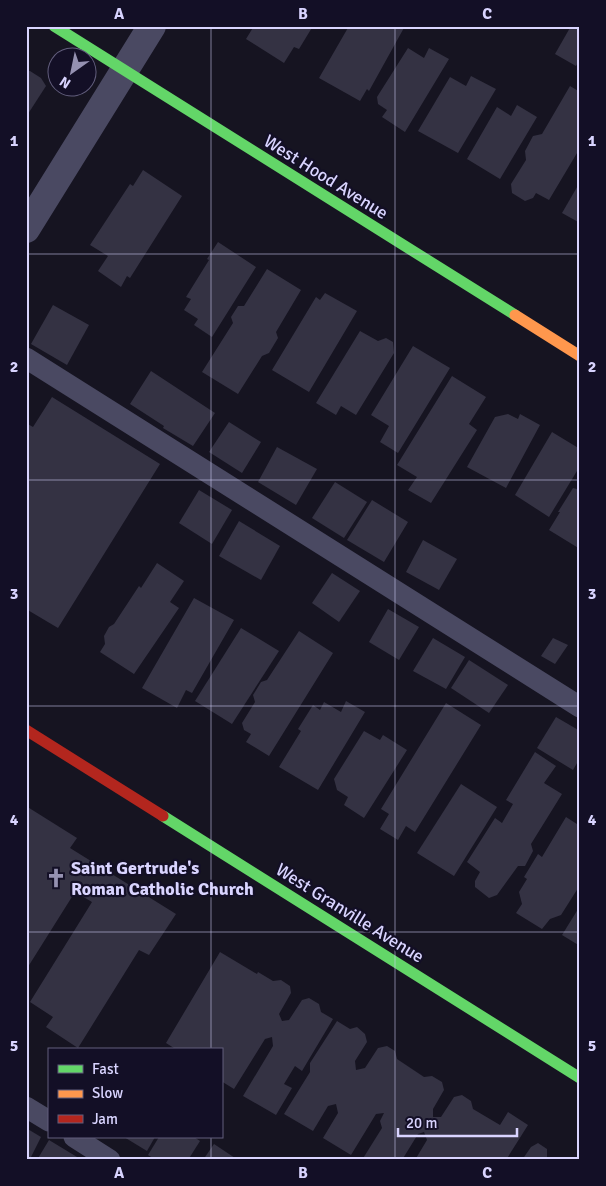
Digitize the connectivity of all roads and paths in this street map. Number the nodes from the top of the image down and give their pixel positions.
1 (54, 26) edge
2 (152, 26) edge
3 (124, 71) junction
4 (26, 229) edge
5 (580, 356) edge
6 (26, 358) edge
7 (580, 706) edge
8 (26, 730) edge
9 (580, 1078) edge
10 (26, 1107) edge
11 (48, 1120) edge
12 (76, 1138) edge
13 (110, 1160) edge

1 - 3 street, West Hood Avenue
2 - 3 street
3 - 4 street
3 - 5 street, West Hood Avenue
6 - 7 lane
8 - 9 street, West Granville Avenue
10 - 11 lane
12 - 13 lane

